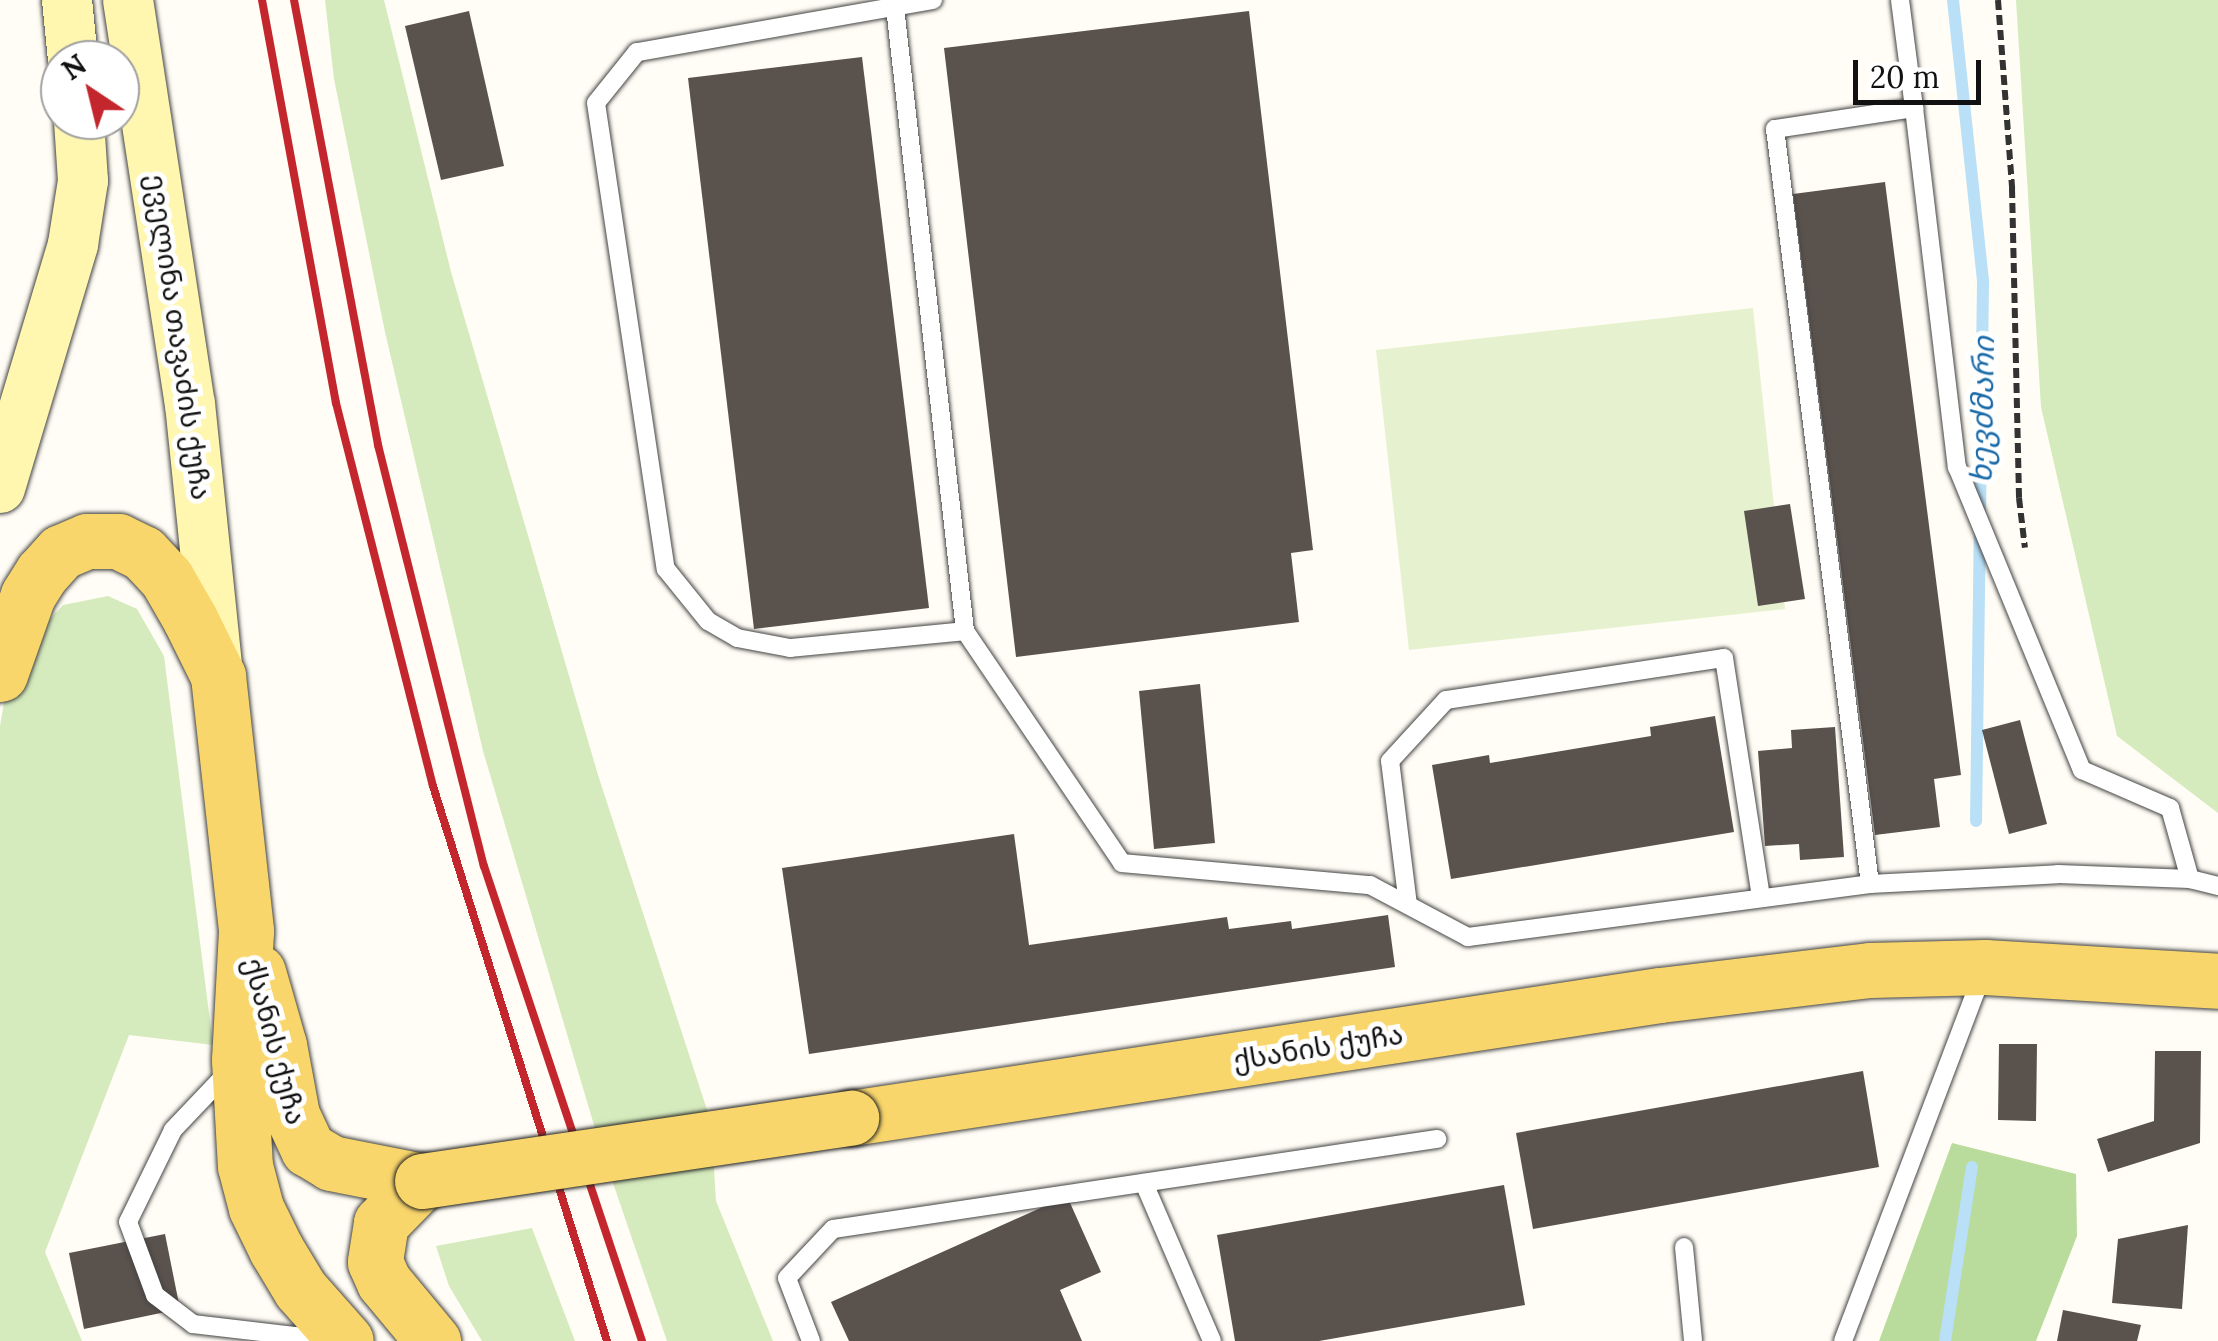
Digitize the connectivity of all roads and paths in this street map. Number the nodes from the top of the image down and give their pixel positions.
1 (67, 0) edge
2 (128, 0) edge
3 (933, 0) edge
4 (1900, 0) edge
5 (1998, 0) edge
6 (895, 7) junction
7 (71, 40) edge
8 (1914, 108) junction
9 (81, 140) edge
10 (2, 470) edge
11 (2026, 556) dead end
12 (965, 631) junction
13 (0, 674) edge
14 (218, 676) junction
15 (2190, 879) junction
16 (1870, 884) junction
17 (2218, 886) edge
18 (1761, 897) junction
19 (1408, 905) junction
20 (246, 931) junction
21 (1985, 967) junction
22 (2218, 980) edge
23 (240, 1060) junction
24 (1437, 1139) dead end
25 (422, 1180) junction
26 (1144, 1183) junction
27 (1684, 1247) dead end
28 (343, 1341) edge
29 (433, 1341) edge
30 (811, 1341) edge
31 (1212, 1341) edge
32 (1693, 1341) edge
33 (1843, 1341) edge

1 - 7 main road
2 - 14 main road, ეველინა თავაძის ქუჩა
3 - 6 lane
4 - 8 lane
5 - 11 path
6 - 12 lane
6 - 12 lane
8 - 15 lane
8 - 16 lane
9 - 10 main road
12 - 19 lane
13 - 14 main road, ეველინა თავაძის ქუჩა
14 - 20 main road, ეველინა თავაძის ქუჩა
15 - 16 lane
15 - 17 lane
16 - 18 lane
18 - 19 lane
18 - 19 lane
20 - 23 main road
20 - 25 main road, ქსანის ქუჩა
21 - 22 main road, ქსანის ქუჩა
21 - 25 main road, ქსანის ქუჩა, bridge
21 - 33 lane
23 - 28 main road
23 - 28 lane
24 - 26 lane
25 - 29 main road
26 - 30 lane
26 - 31 lane
27 - 32 lane

